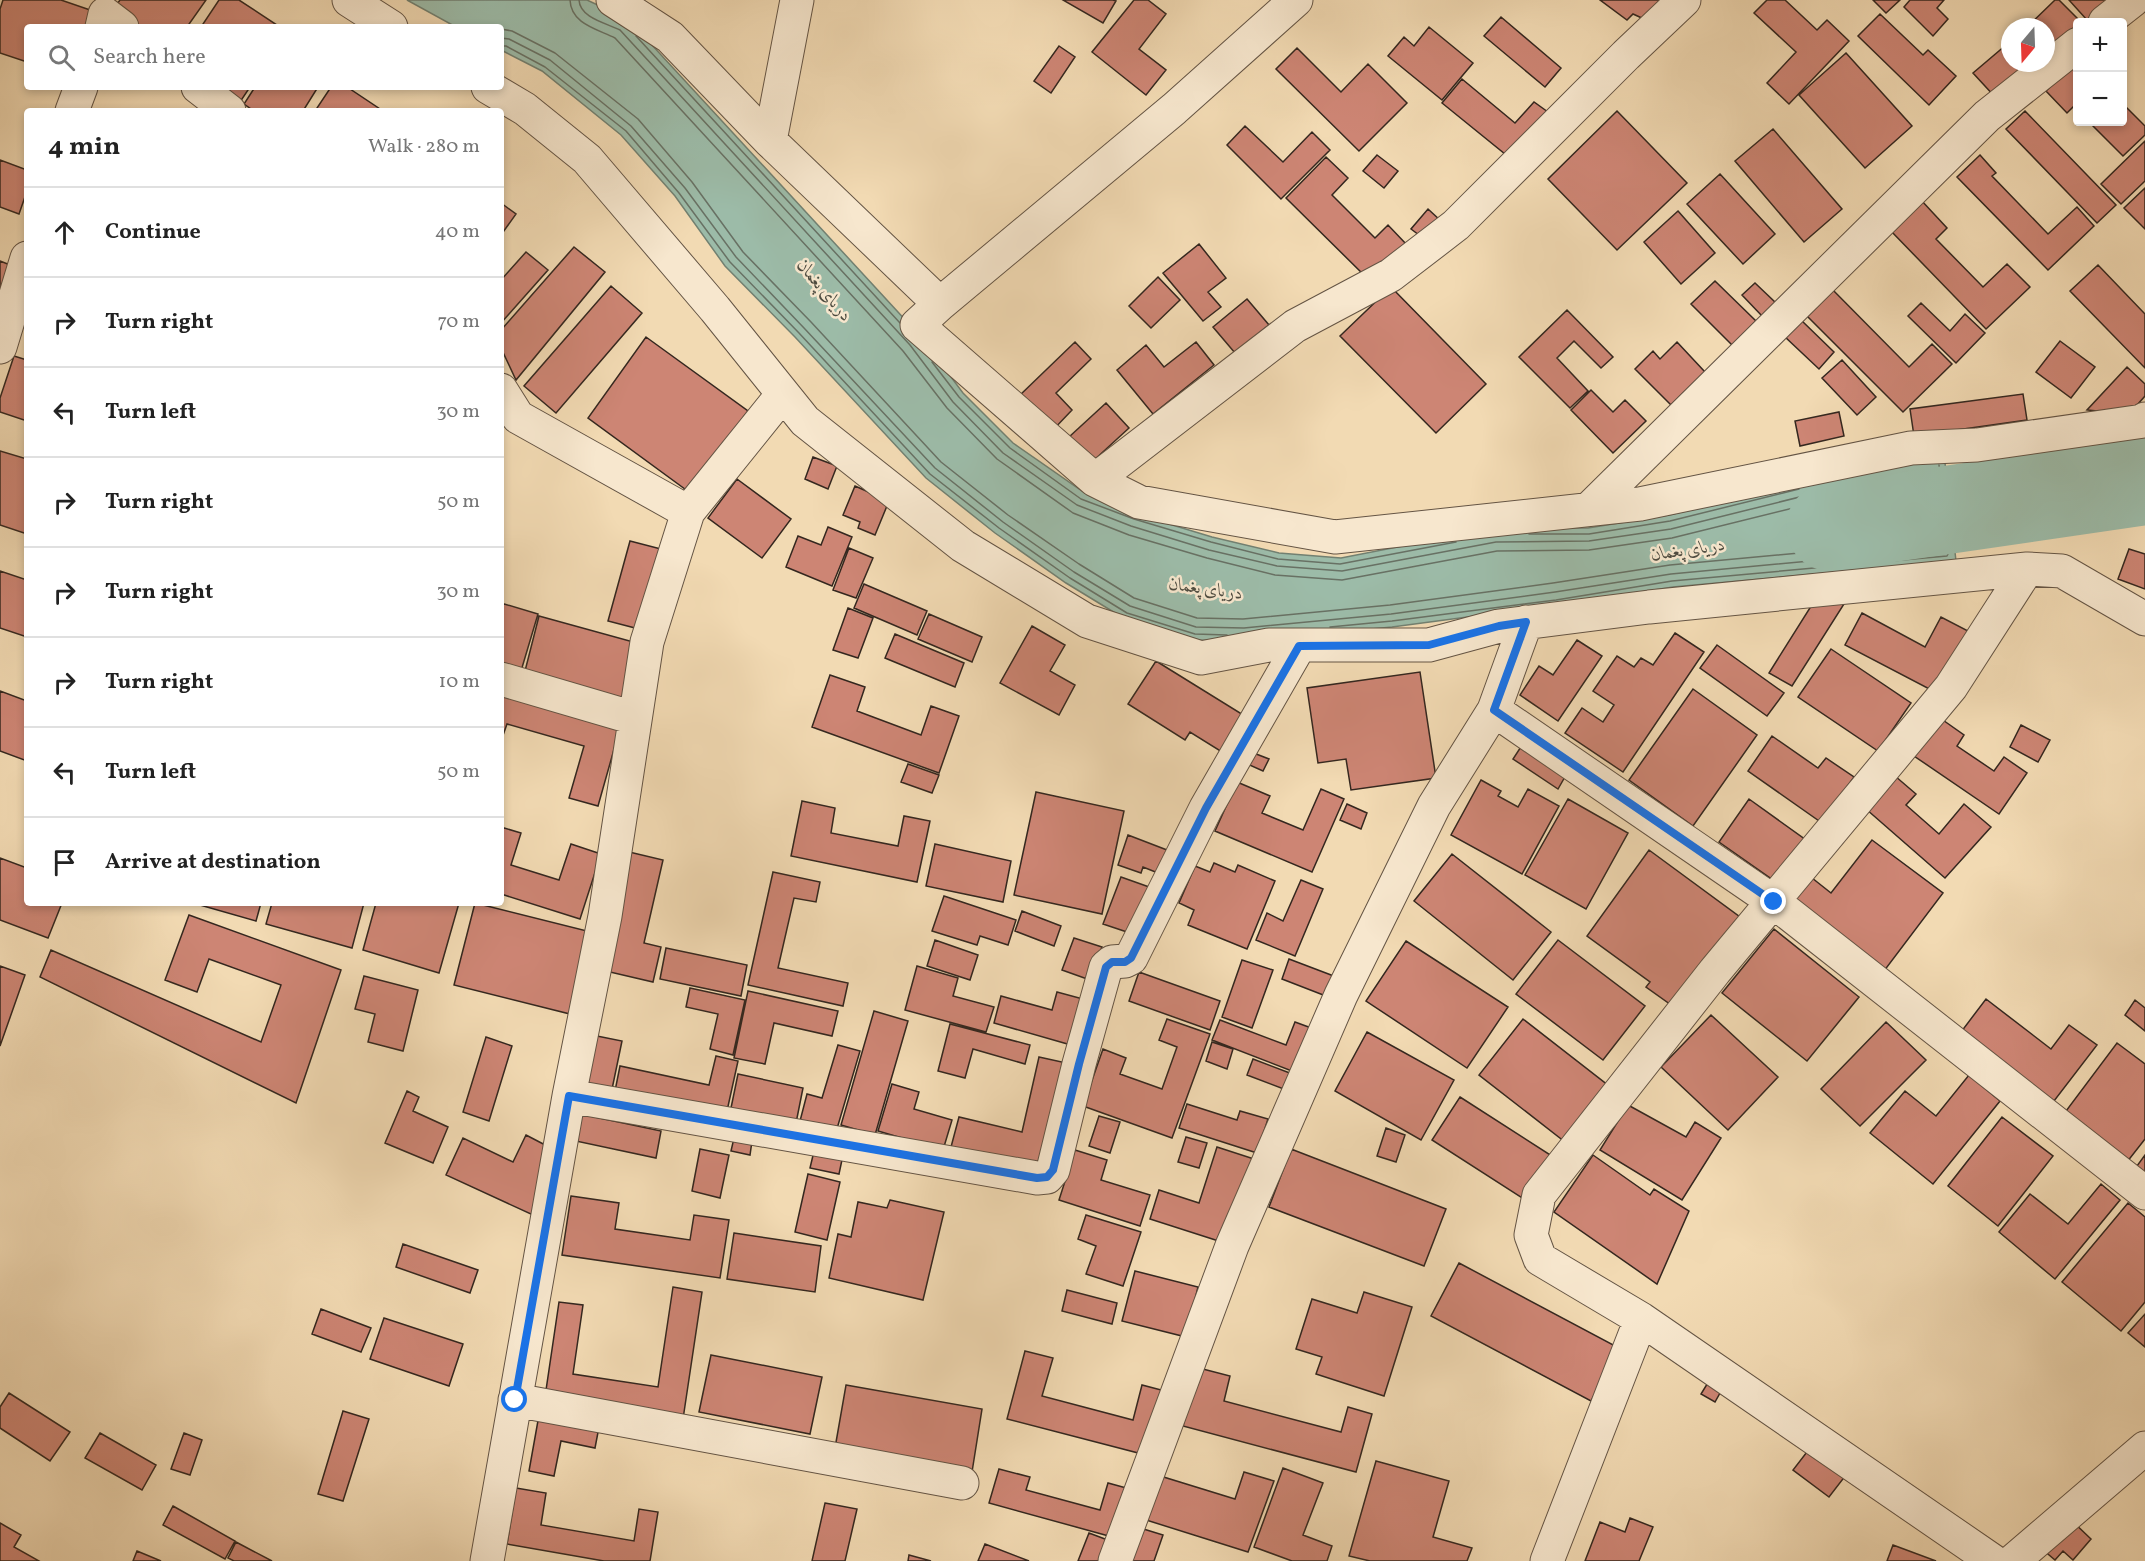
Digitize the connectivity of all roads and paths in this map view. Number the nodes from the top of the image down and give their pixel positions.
1 (349, 0) edge
2 (613, 0) edge
3 (797, 0) edge
4 (1296, 0) edge
5 (1684, 0) edge
6 (2133, 0) edge
7 (2110, 18) edge
8 (385, 24) edge
9 (2073, 48) edge
10 (80, 90) edge
11 (202, 90) edge
12 (493, 90) edge
13 (73, 108) edge
14 (225, 108) edge
15 (770, 141) junction
16 (24, 268) edge
17 (940, 304) junction
18 (0, 345) edge
19 (504, 394) edge
20 (783, 394) junction
21 (2145, 418) edge
22 (1095, 480) junction
23 (1589, 509) junction
24 (688, 512) junction
25 (2027, 569) junction
26 (2145, 619) edge
27 (1526, 622) junction
28 (1299, 646) junction
29 (504, 680) edge
30 (1494, 710) junction
31 (634, 718) junction
32 (1774, 902) junction
33 (569, 1096) junction
34 (2145, 1193) edge
35 (1641, 1319) junction
36 (515, 1400) junction
37 (2145, 1448) edge
38 (962, 1483) dead end
39 (487, 1561) edge
40 (1115, 1561) edge
41 (1547, 1561) edge
42 (1993, 1561) edge
43 (2013, 1561) edge

1 - 8 street
2 - 15 street
3 - 15 street
4 - 17 street
5 - 22 street
6 - 7 street
9 - 23 street
10 - 13 street
11 - 14 street
12 - 20 street
15 - 17 street
16 - 18 street
17 - 22 street
19 - 24 street
20 - 24 street
20 - 28 street
21 - 23 street
22 - 23 street
24 - 31 street
25 - 26 street
25 - 27 street
25 - 32 street
27 - 28 street
27 - 30 street
28 - 33 street
29 - 31 street
30 - 32 street
30 - 40 street
31 - 33 street
32 - 34 street
32 - 35 street
33 - 36 street
35 - 41 street
35 - 42 street
36 - 38 street
36 - 39 street
37 - 43 street

